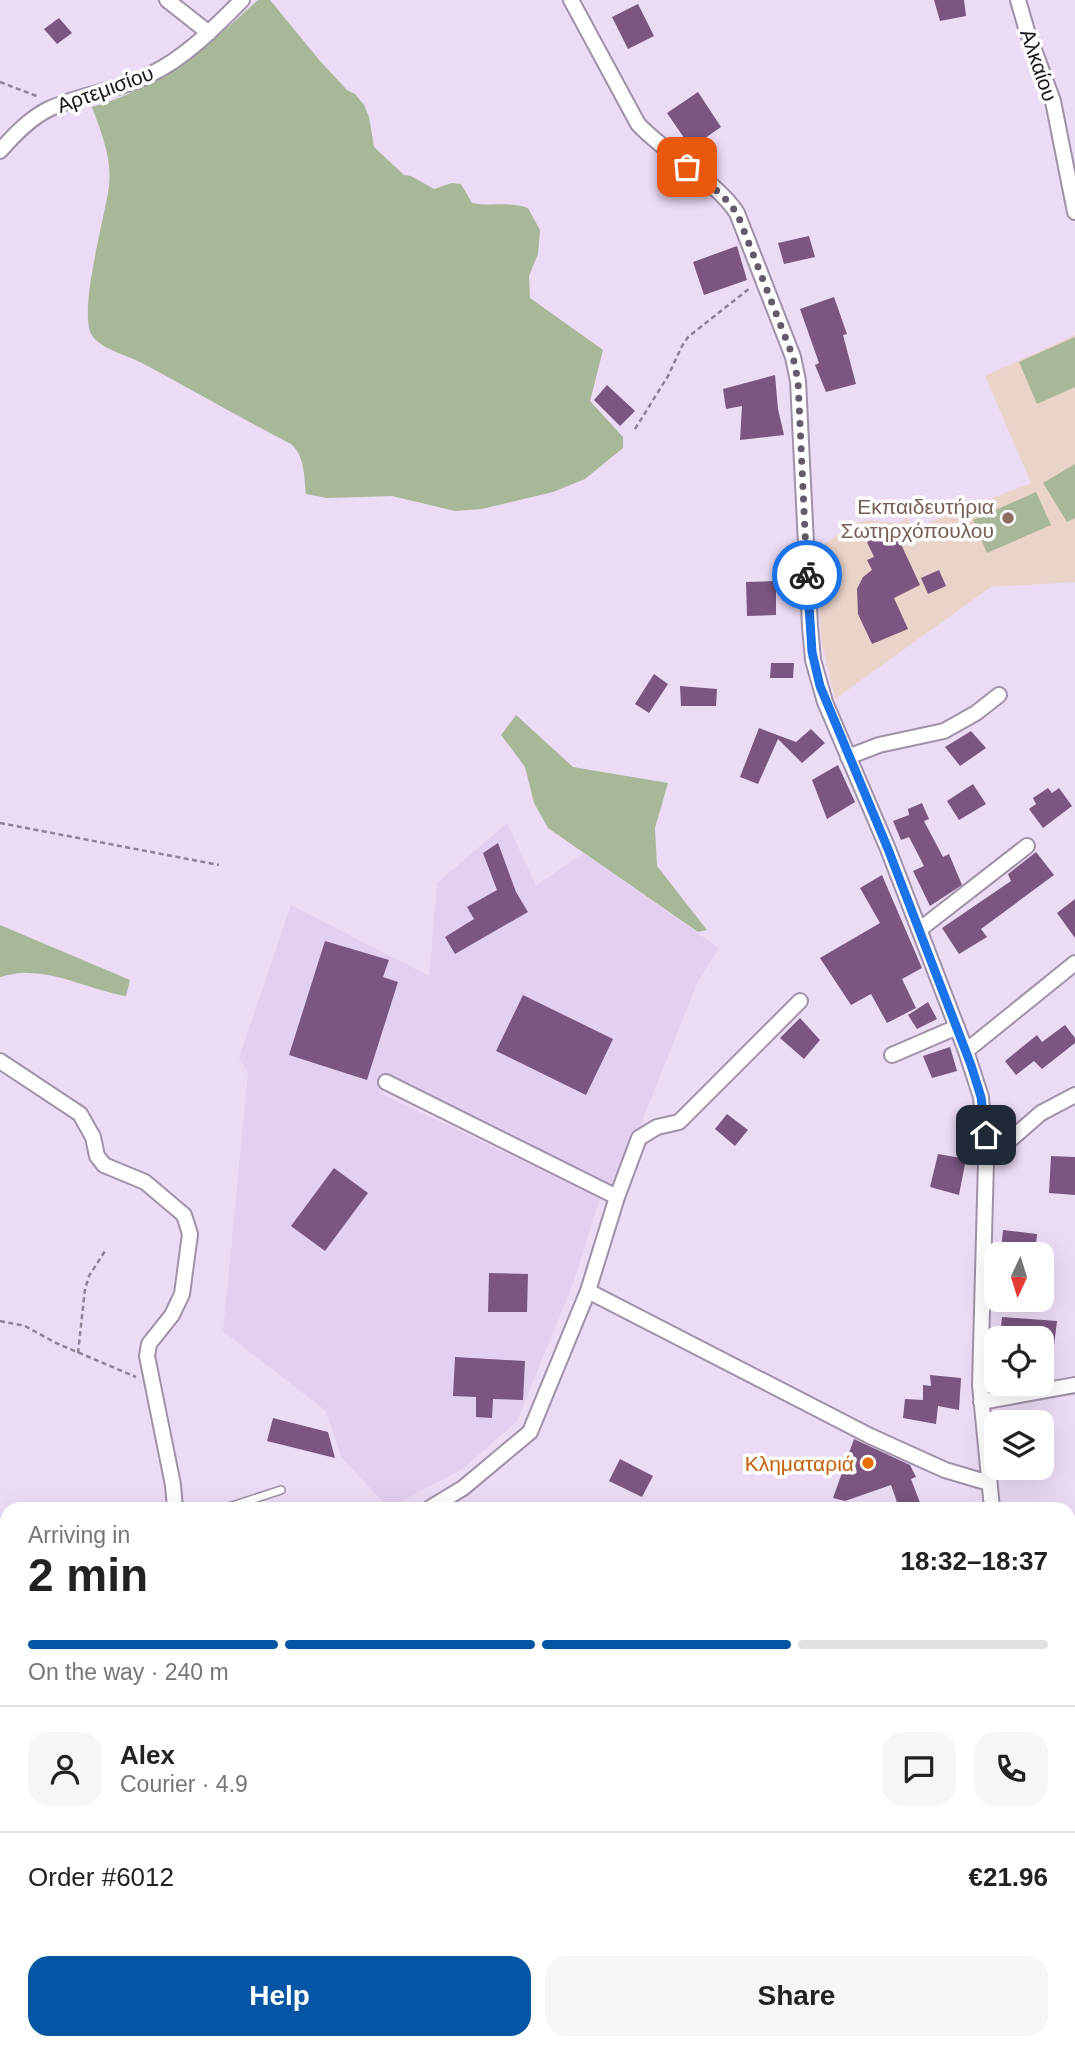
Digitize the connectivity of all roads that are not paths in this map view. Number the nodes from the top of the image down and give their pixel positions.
1 (167, 0) edge
2 (242, 0) edge
3 (571, 0) edge
4 (1018, 0) edge
5 (209, 33) junction
6 (0, 150) edge
7 (1075, 212) edge
8 (999, 695) dead end
9 (848, 757) junction
10 (1027, 846) dead end
11 (919, 930) junction
12 (1075, 963) edge
13 (800, 1001) dead end
14 (957, 1027) junction
15 (966, 1051) junction
16 (892, 1055) dead end
17 (0, 1061) edge
18 (386, 1082) dead end
19 (1074, 1097) edge
20 (986, 1161) junction
21 (617, 1197) junction
22 (588, 1292) junction
23 (1075, 1385) edge
24 (981, 1402) junction
25 (989, 1483) junction
26 (281, 1490) dead end
27 (174, 1502) edge
28 (244, 1502) edge
29 (440, 1502) edge
30 (991, 1502) edge

1 - 5 street
2 - 5 street, Αρτεμισίου
3 - 9 street
4 - 7 street, Αλκαίου
5 - 6 street, Αρτεμισίου
8 - 9 street
9 - 11 street
10 - 11 street
11 - 14 street
12 - 15 street
13 - 21 street
14 - 15 street
14 - 16 street
15 - 20 street
17 - 27 street
18 - 21 street
19 - 20 street
20 - 24 street
21 - 22 street
22 - 25 street
22 - 29 street
23 - 24 street
24 - 25 street
25 - 30 street
26 - 28 lane

